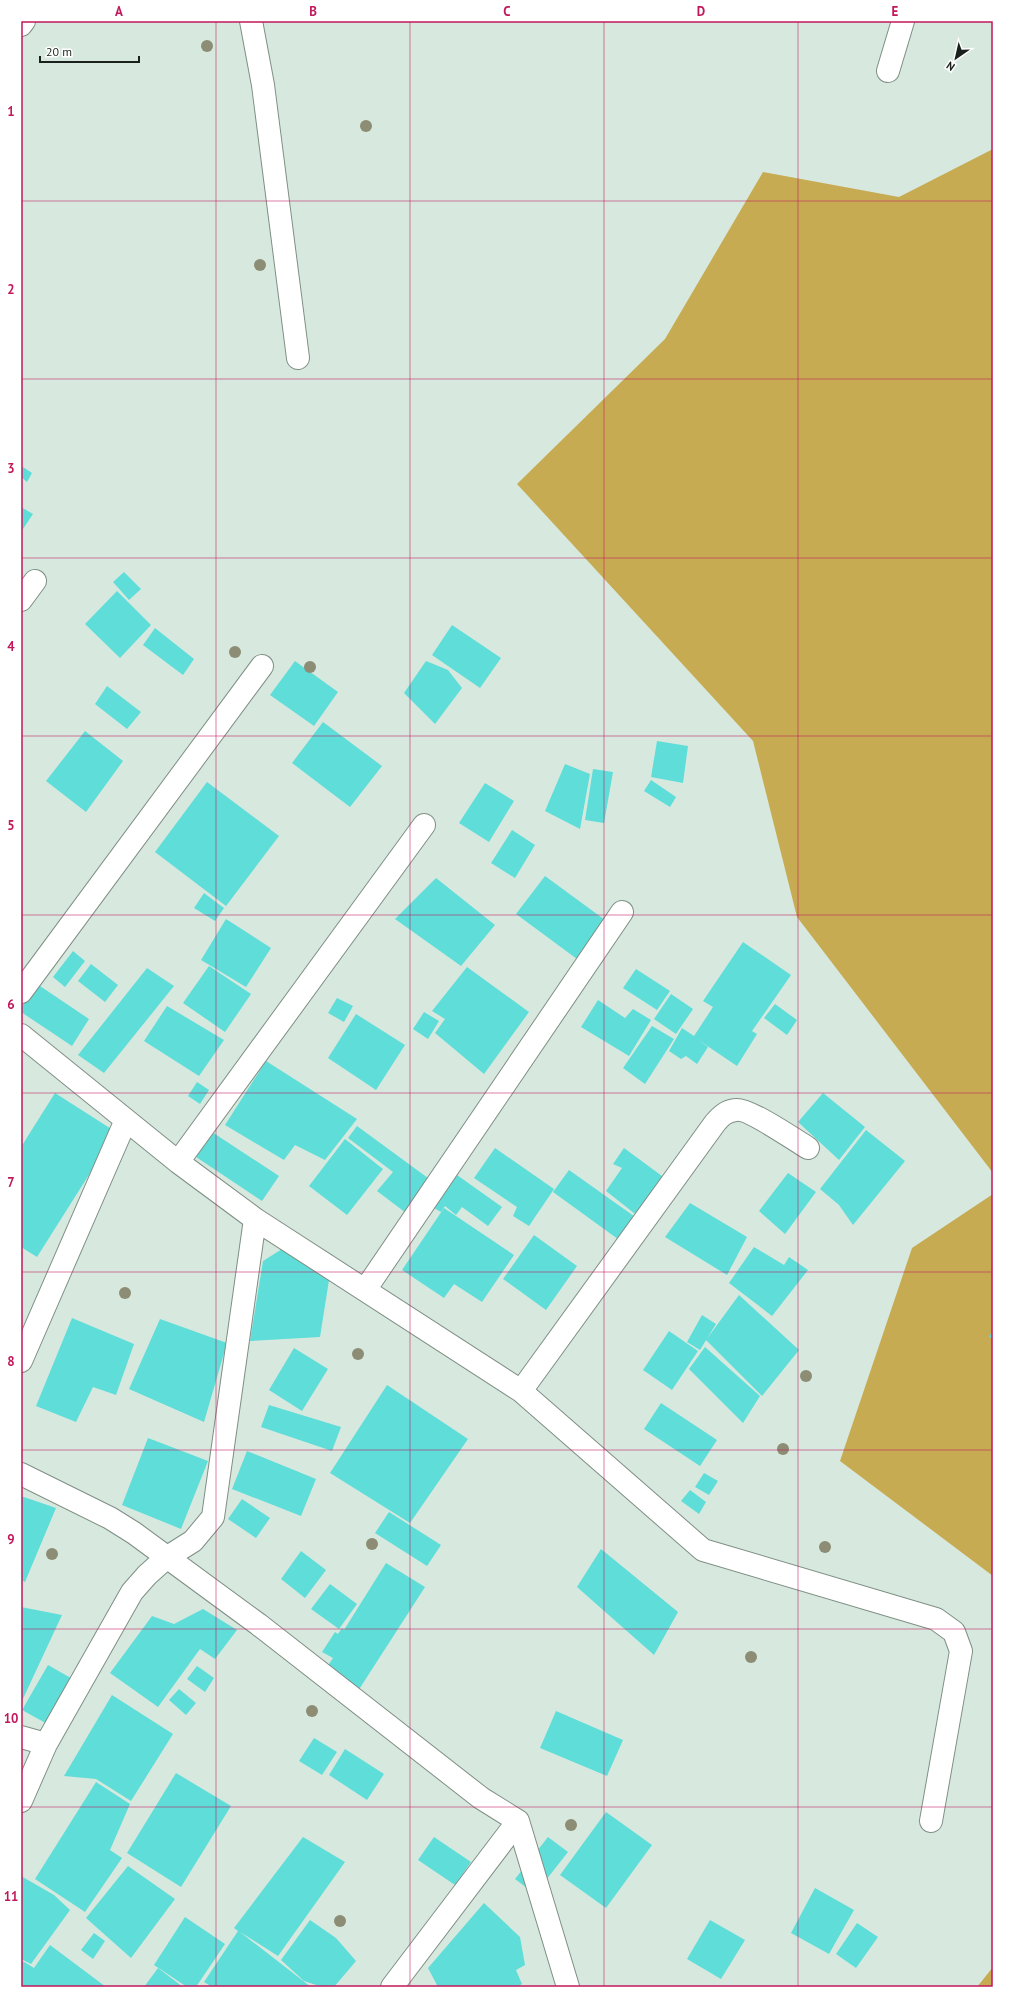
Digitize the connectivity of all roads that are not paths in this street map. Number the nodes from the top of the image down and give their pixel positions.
1 (24, 21) edge
2 (251, 21) edge
3 (903, 21) edge
4 (21, 25) edge
5 (888, 71) dead end
6 (298, 358) dead end
7 (35, 581) dead end
8 (21, 600) edge
9 (262, 666) dead end
10 (424, 825) dead end
11 (622, 912) dead end
12 (21, 992) edge
13 (21, 1035) edge
14 (126, 1120) junction
15 (808, 1148) dead end
16 (178, 1162) junction
17 (255, 1218) junction
18 (365, 1290) junction
19 (21, 1360) edge
20 (521, 1391) junction
21 (21, 1474) edge
22 (166, 1558) junction
23 (21, 1738) edge
24 (46, 1744) junction
25 (21, 1801) edge
26 (518, 1820) junction
27 (931, 1821) dead end
28 (392, 1987) edge
29 (568, 1987) edge

1 - 4 street
2 - 6 street
3 - 5 street
7 - 8 street
9 - 12 street
10 - 16 street
11 - 18 street
13 - 14 street
14 - 16 street
14 - 19 street
15 - 20 street
16 - 17 street
17 - 18 street
17 - 22 street
18 - 20 street
20 - 27 street
21 - 22 street
22 - 24 street
22 - 26 street
23 - 24 street
24 - 25 street
26 - 28 street
26 - 29 street

